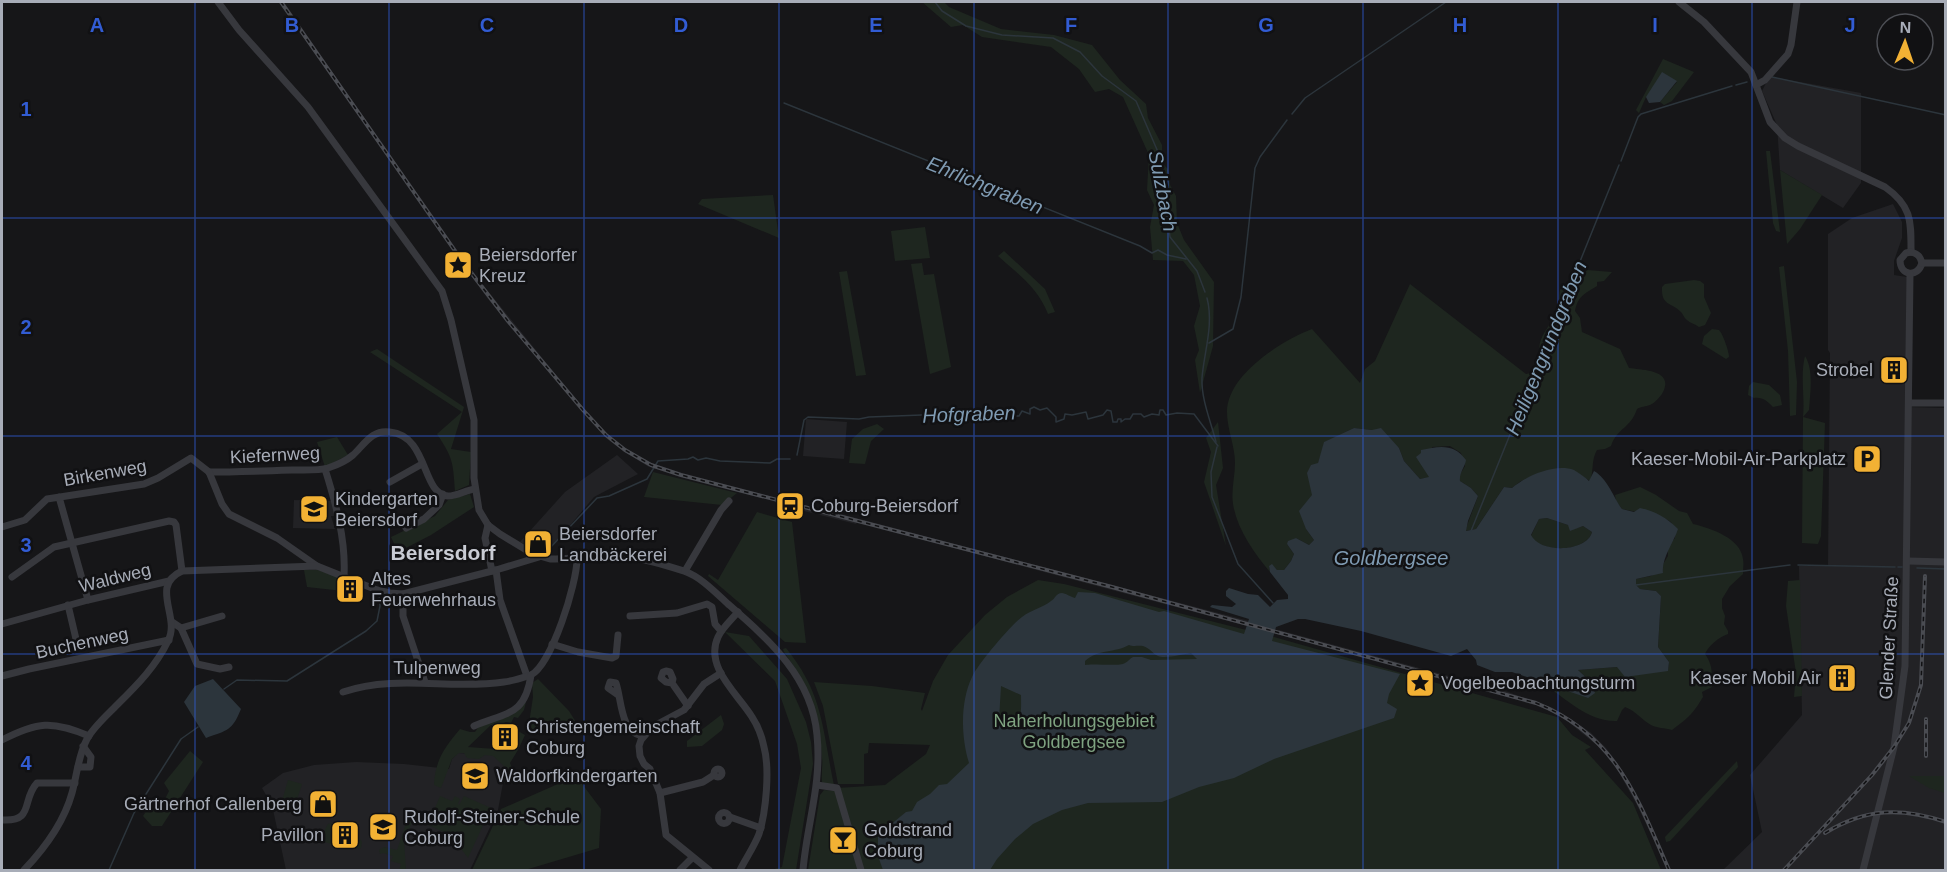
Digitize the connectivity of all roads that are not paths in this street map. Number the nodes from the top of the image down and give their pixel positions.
1 (218, 2) edge
2 (1679, 2) edge
3 (1797, 2) edge
4 (1756, 85) junction
5 (1911, 252) junction
6 (1922, 263) junction
7 (1946, 263) edge
8 (1910, 274) junction
9 (1909, 403) junction
10 (1946, 403) edge
11 (422, 464) junction
12 (325, 469) junction
13 (209, 472) junction
14 (390, 482) dead end
15 (475, 489) junction
16 (442, 494) junction
17 (59, 497) junction
18 (729, 501) dead end
19 (488, 525) junction
20 (2, 527) edge
21 (406, 528) dead end
22 (71, 542) junction
23 (538, 557) junction
24 (577, 559) junction
25 (1908, 561) junction
26 (1946, 562) edge
27 (317, 566) junction
28 (182, 571) junction
29 (494, 571) junction
30 (685, 572) junction
31 (344, 576) junction
32 (12, 577) dead end
33 (169, 581) junction
34 (404, 594) junction
35 (88, 600) junction
36 (68, 605) junction
37 (738, 612) junction
38 (222, 616) dead end
39 (630, 616) dead end
40 (172, 622) junction
41 (2, 624) edge
42 (181, 628) junction
43 (721, 631) junction
44 (618, 635) dead end
45 (76, 639) dead end
46 (169, 640) junction
47 (552, 644) junction
48 (229, 667) dead end
49 (721, 673) junction
50 (2, 676) edge
51 (529, 676) junction
52 (425, 682) junction
53 (672, 684) dead end
54 (343, 692) dead end
55 (618, 695) dead end
56 (688, 706) junction
57 (474, 726) dead end
58 (89, 736) junction
59 (642, 736) junction
60 (2, 740) edge
61 (83, 746) junction
62 (78, 767) junction
63 (714, 775) dead end
64 (75, 783) junction
65 (817, 785) junction
66 (660, 793) junction
67 (730, 817) dead end
68 (2, 820) edge
69 (761, 828) junction
70 (692, 858) junction
71 (802, 868) edge
72 (28, 869) edge
73 (680, 870) edge
74 (709, 870) edge
75 (740, 870) edge
76 (861, 870) edge
77 (1863, 870) edge

1 - 15 street
2 - 4 street
3 - 4 street
4 - 5 street
5 - 6 street
5 - 8 street
6 - 7 street
6 - 8 street
8 - 9 street, Glender Straße
9 - 10 street
9 - 25 street, Glender Straße
11 - 12 street, Kiefernweg
11 - 14 street
11 - 16 street, Kiefernweg
12 - 13 street, Kiefernweg
12 - 31 street
13 - 17 street, Birkenweg
13 - 27 street
15 - 16 street
15 - 19 street
16 - 21 street
17 - 20 street, Birkenweg
17 - 22 street
18 - 30 street
19 - 23 street
19 - 29 street
22 - 28 street
22 - 32 street
22 - 35 street
23 - 24 street
23 - 29 street
24 - 30 street
24 - 47 street
25 - 26 street
25 - 77 street, Glender Straße
27 - 28 street
27 - 31 street
28 - 33 street
29 - 34 street
29 - 51 street
30 - 37 street
31 - 34 street
33 - 35 street, Waldweg
33 - 40 street
34 - 52 street
35 - 36 street, Waldweg
36 - 41 street, Waldweg
36 - 45 street, Waldweg
37 - 43 street
37 - 65 street
38 - 42 street
39 - 43 street
40 - 42 street
40 - 46 street
42 - 48 street
43 - 49 street
44 - 47 street
46 - 50 street, Buchenweg
46 - 58 street
47 - 51 street
49 - 56 street
49 - 69 street
51 - 52 street, Tulpenweg
51 - 57 street
52 - 54 street, Tulpenweg
53 - 56 street
55 - 59 street
56 - 59 street
58 - 60 street
58 - 61 street
59 - 66 street
61 - 62 street
61 - 62 street
62 - 64 street
63 - 66 street
64 - 68 street
64 - 72 street
65 - 71 street
65 - 76 street
66 - 70 street
67 - 69 street
69 - 75 street
70 - 73 street
70 - 74 street

